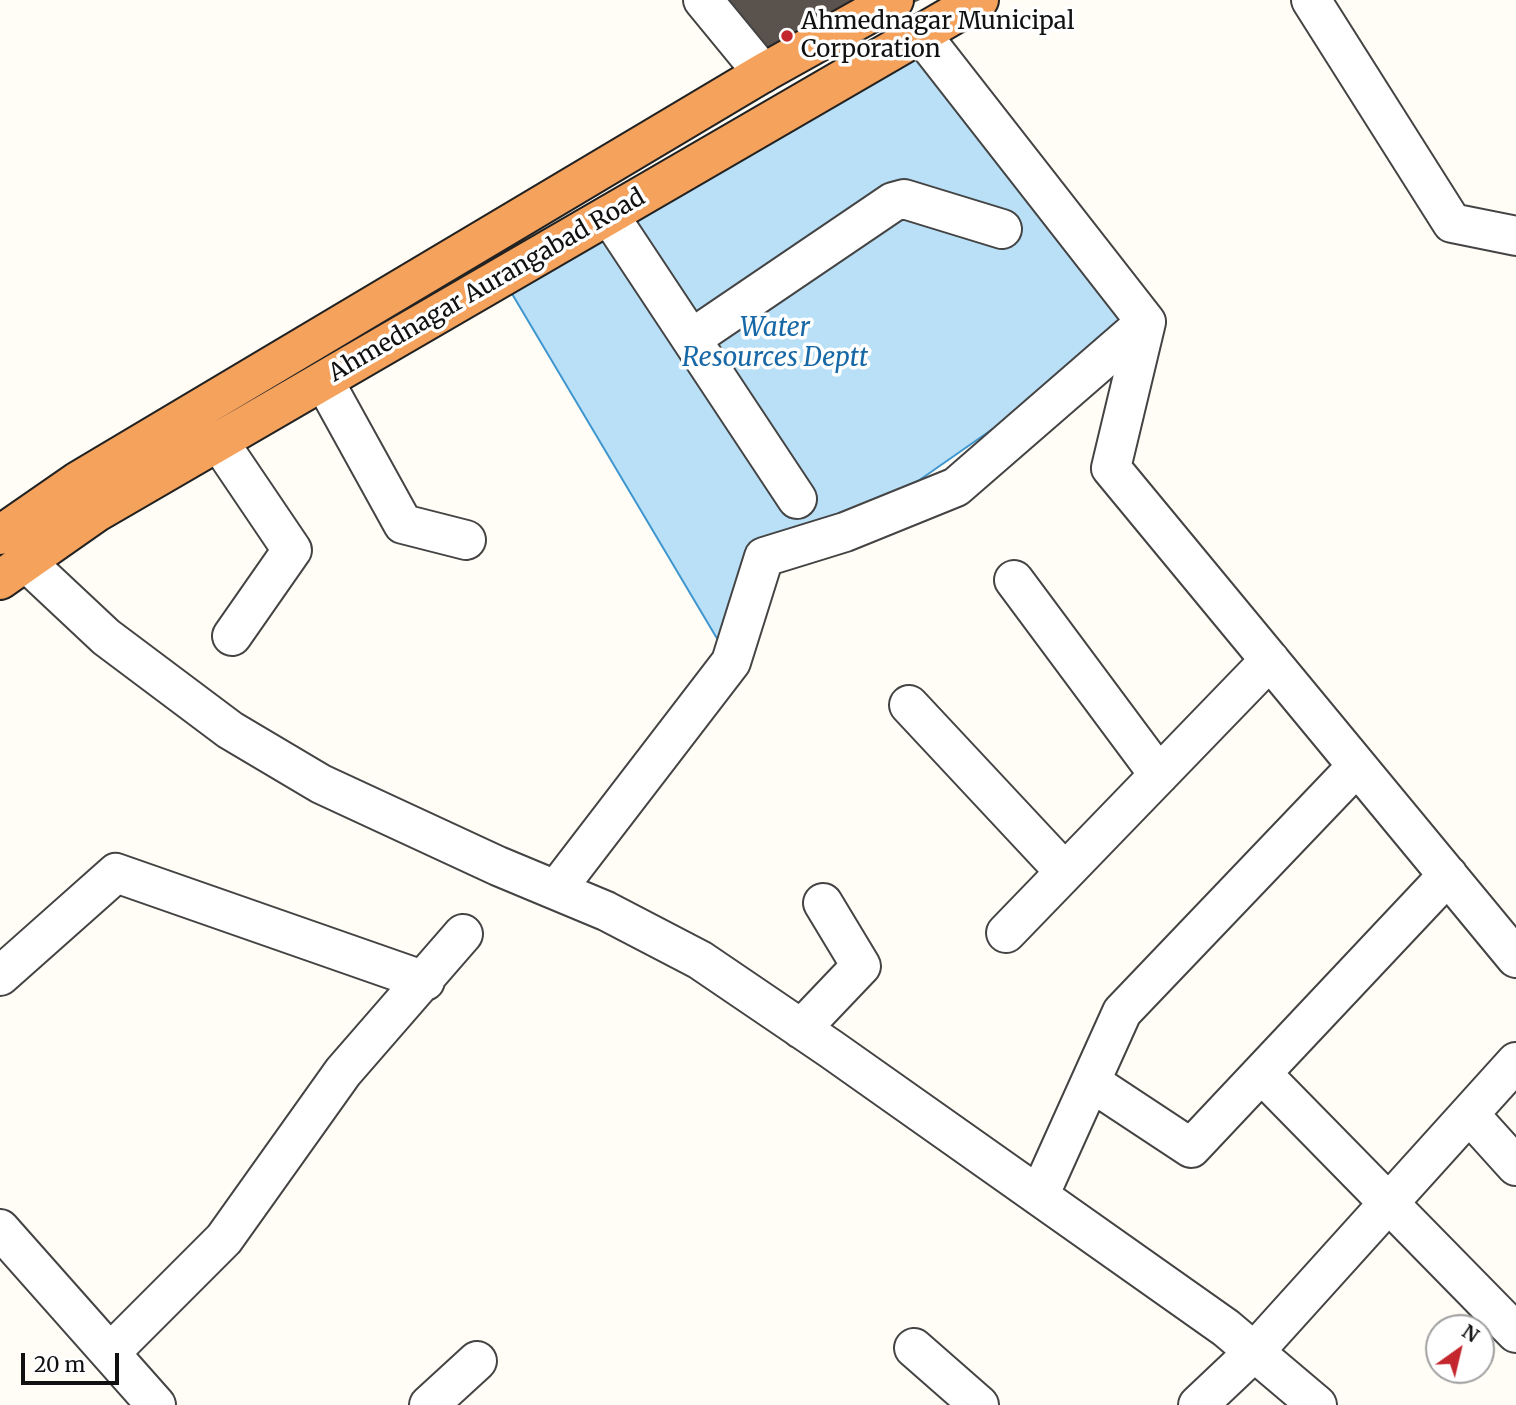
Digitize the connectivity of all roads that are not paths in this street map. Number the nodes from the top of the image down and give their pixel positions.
1 (703, 0) edge
2 (894, 0) edge
3 (979, 0) edge
4 (1311, 0) edge
5 (920, 34) junction
6 (763, 73) junction
7 (609, 215) junction
8 (1002, 229) dead end
9 (1516, 236) edge
10 (1146, 322) junction
11 (691, 339) junction
12 (324, 381) junction
13 (219, 442) junction
14 (797, 499) dead end
15 (466, 540) dead end
16 (9, 559) edge
17 (1014, 579) dead end
18 (232, 636) dead end
19 (1270, 660) junction
20 (909, 705) dead end
21 (1357, 766) junction
22 (1159, 775) junction
23 (1065, 872) junction
24 (1448, 876) junction
25 (556, 890) junction
26 (822, 903) dead end
27 (1006, 933) dead end
28 (463, 934) dead end
29 (1516, 958) edge
30 (0, 976) edge
31 (425, 982) junction
32 (802, 1029) junction
33 (1516, 1062) edge
34 (1262, 1074) junction
35 (1091, 1082) junction
36 (1469, 1114) junction
37 (1516, 1166) edge
38 (1039, 1196) junction
39 (1389, 1202) junction
40 (0, 1229) edge
41 (1516, 1334) edge
42 (915, 1348) dead end
43 (1254, 1352) junction
44 (110, 1353) junction
45 (477, 1361) dead end
46 (156, 1405) edge
47 (429, 1405) edge
48 (979, 1405) edge
49 (1198, 1405) edge
50 (1317, 1405) edge

1 - 6 street
2 - 6 highway
3 - 5 highway, Ahmednagar Aurangabad Road
4 - 9 street
5 - 7 highway, Ahmednagar Aurangabad Road
5 - 10 street
6 - 16 highway
7 - 11 street
7 - 12 highway, Ahmednagar Aurangabad Road
8 - 11 street
10 - 19 street
10 - 25 street
11 - 14 street
12 - 13 highway, Ahmednagar Aurangabad Road
12 - 15 street
13 - 16 highway, Ahmednagar Aurangabad Road
13 - 18 street
16 - 25 street
17 - 22 street
19 - 21 street
19 - 22 street
20 - 23 street
21 - 24 street
21 - 35 street
22 - 23 street
23 - 27 street
24 - 29 street
24 - 34 street
25 - 32 street
26 - 32 street
28 - 31 street
30 - 31 street
31 - 44 street
32 - 38 street
33 - 36 street
34 - 35 street
34 - 39 street
35 - 38 street
36 - 37 street
36 - 39 street
38 - 43 street
39 - 41 street
39 - 43 street
40 - 44 street
42 - 48 street
43 - 49 street
43 - 50 street
44 - 46 street
45 - 47 street

